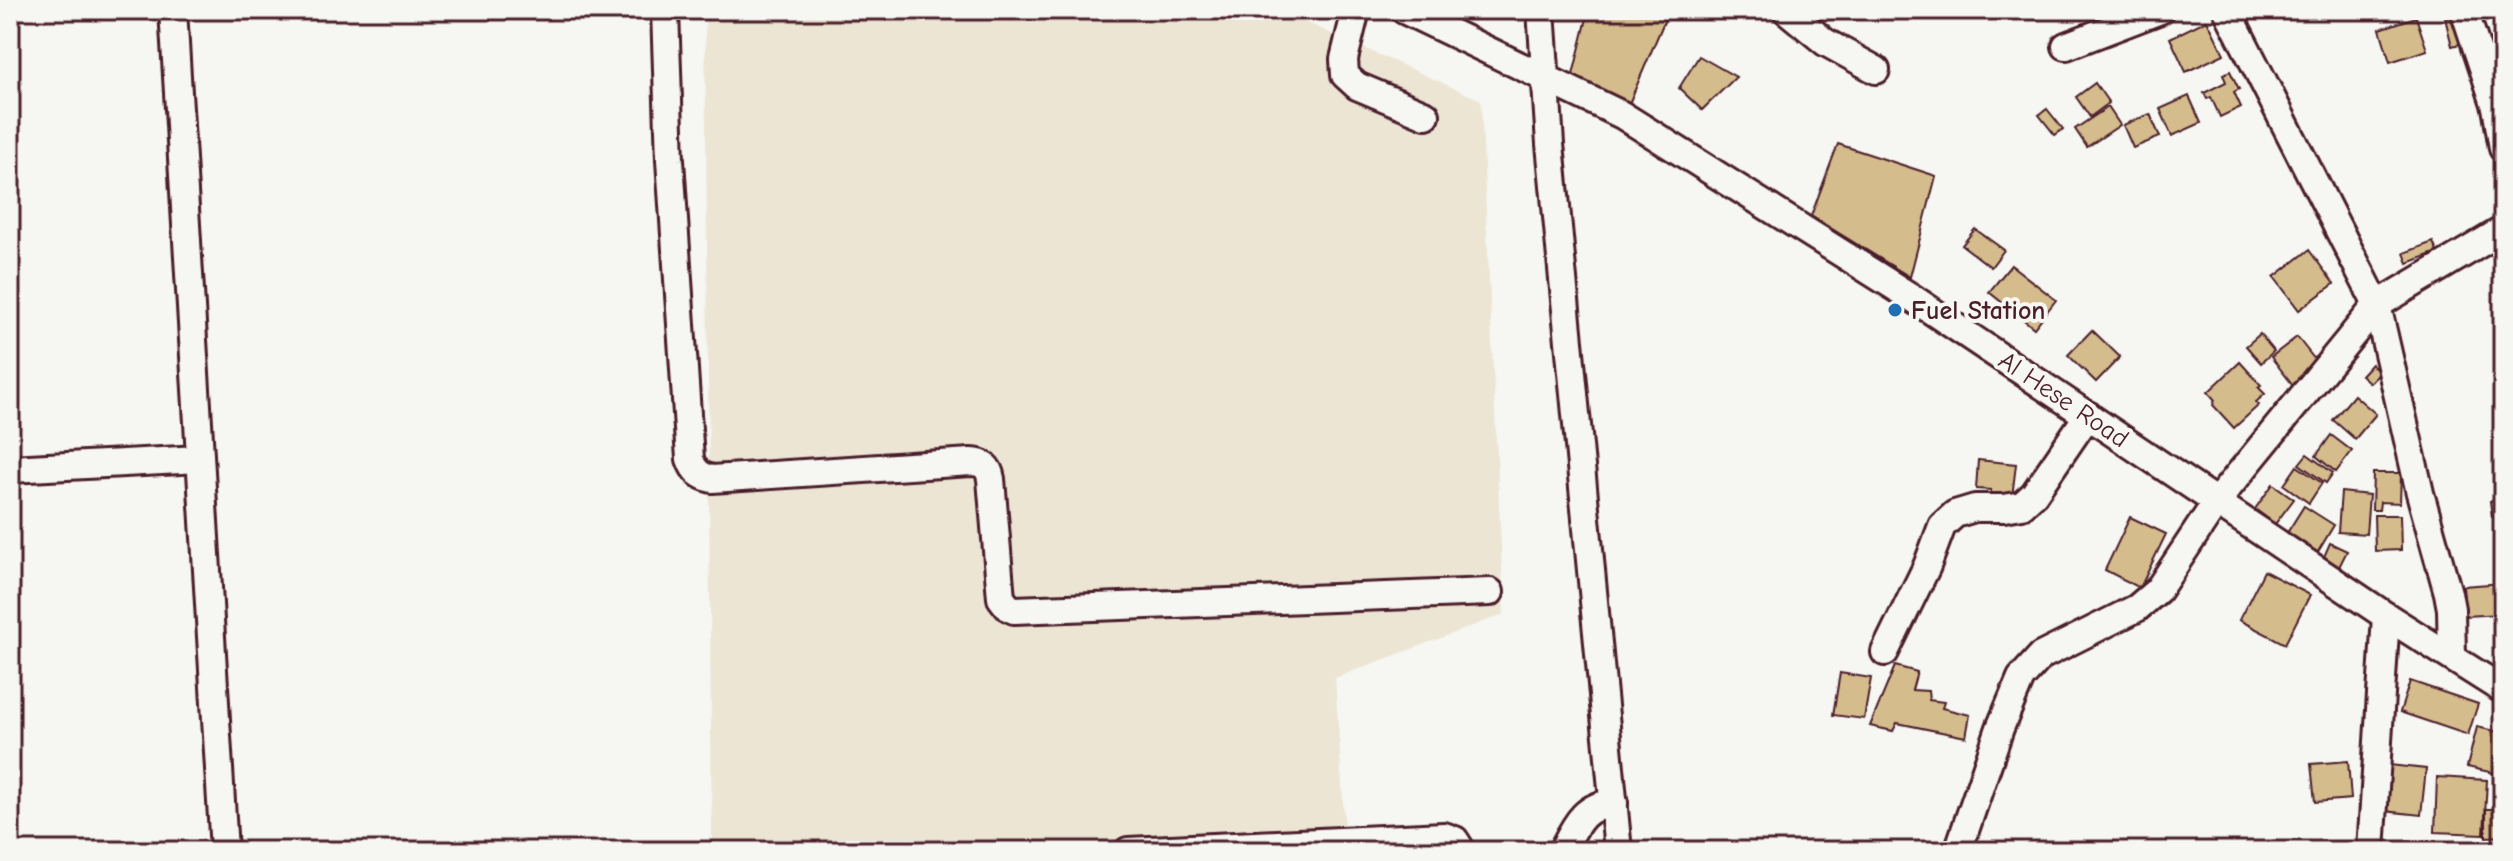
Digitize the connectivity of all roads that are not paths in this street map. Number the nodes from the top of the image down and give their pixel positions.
1 (173, 10) edge
2 (665, 10) edge
3 (1356, 10) edge
4 (1404, 10) edge
5 (1541, 10) edge
6 (1786, 10) edge
7 (2160, 10) edge
8 (2227, 10) edge
9 (2464, 10) edge
10 (2066, 46) dead end
11 (1876, 70) dead end
12 (1545, 77) junction
13 (2499, 106) edge
14 (1426, 115) dead end
15 (2503, 148) edge
16 (2503, 230) edge
17 (2377, 305) junction
18 (2088, 415) junction
19 (200, 452) junction
20 (10, 455) edge
21 (10, 469) edge
22 (2217, 501) junction
23 (1490, 592) dead end
24 (2386, 616) junction
25 (1885, 652) dead end
26 (2452, 657) junction
27 (2503, 690) edge
28 (1614, 803) junction
29 (224, 851) edge
30 (1128, 851) edge
31 (1462, 851) edge
32 (1562, 851) edge
33 (1618, 851) edge
34 (1958, 851) edge
35 (2371, 851) edge

1 - 19 street
2 - 23 street
3 - 14 street
4 - 12 street, Al Hese Road
5 - 12 street
6 - 11 street
7 - 10 street
8 - 17 street
9 - 13 street
12 - 18 street, Al Hese Road
12 - 28 street
13 - 15 street
16 - 17 street
17 - 22 street
17 - 26 street
18 - 22 street, Al Hese Road
18 - 25 street
19 - 20 street
19 - 21 street
19 - 29 street
22 - 24 street, Al Hese Road
22 - 34 street
24 - 26 street, Al Hese Road
24 - 35 street
26 - 27 street, Al Hese Road
28 - 32 street
28 - 33 street
30 - 31 street

